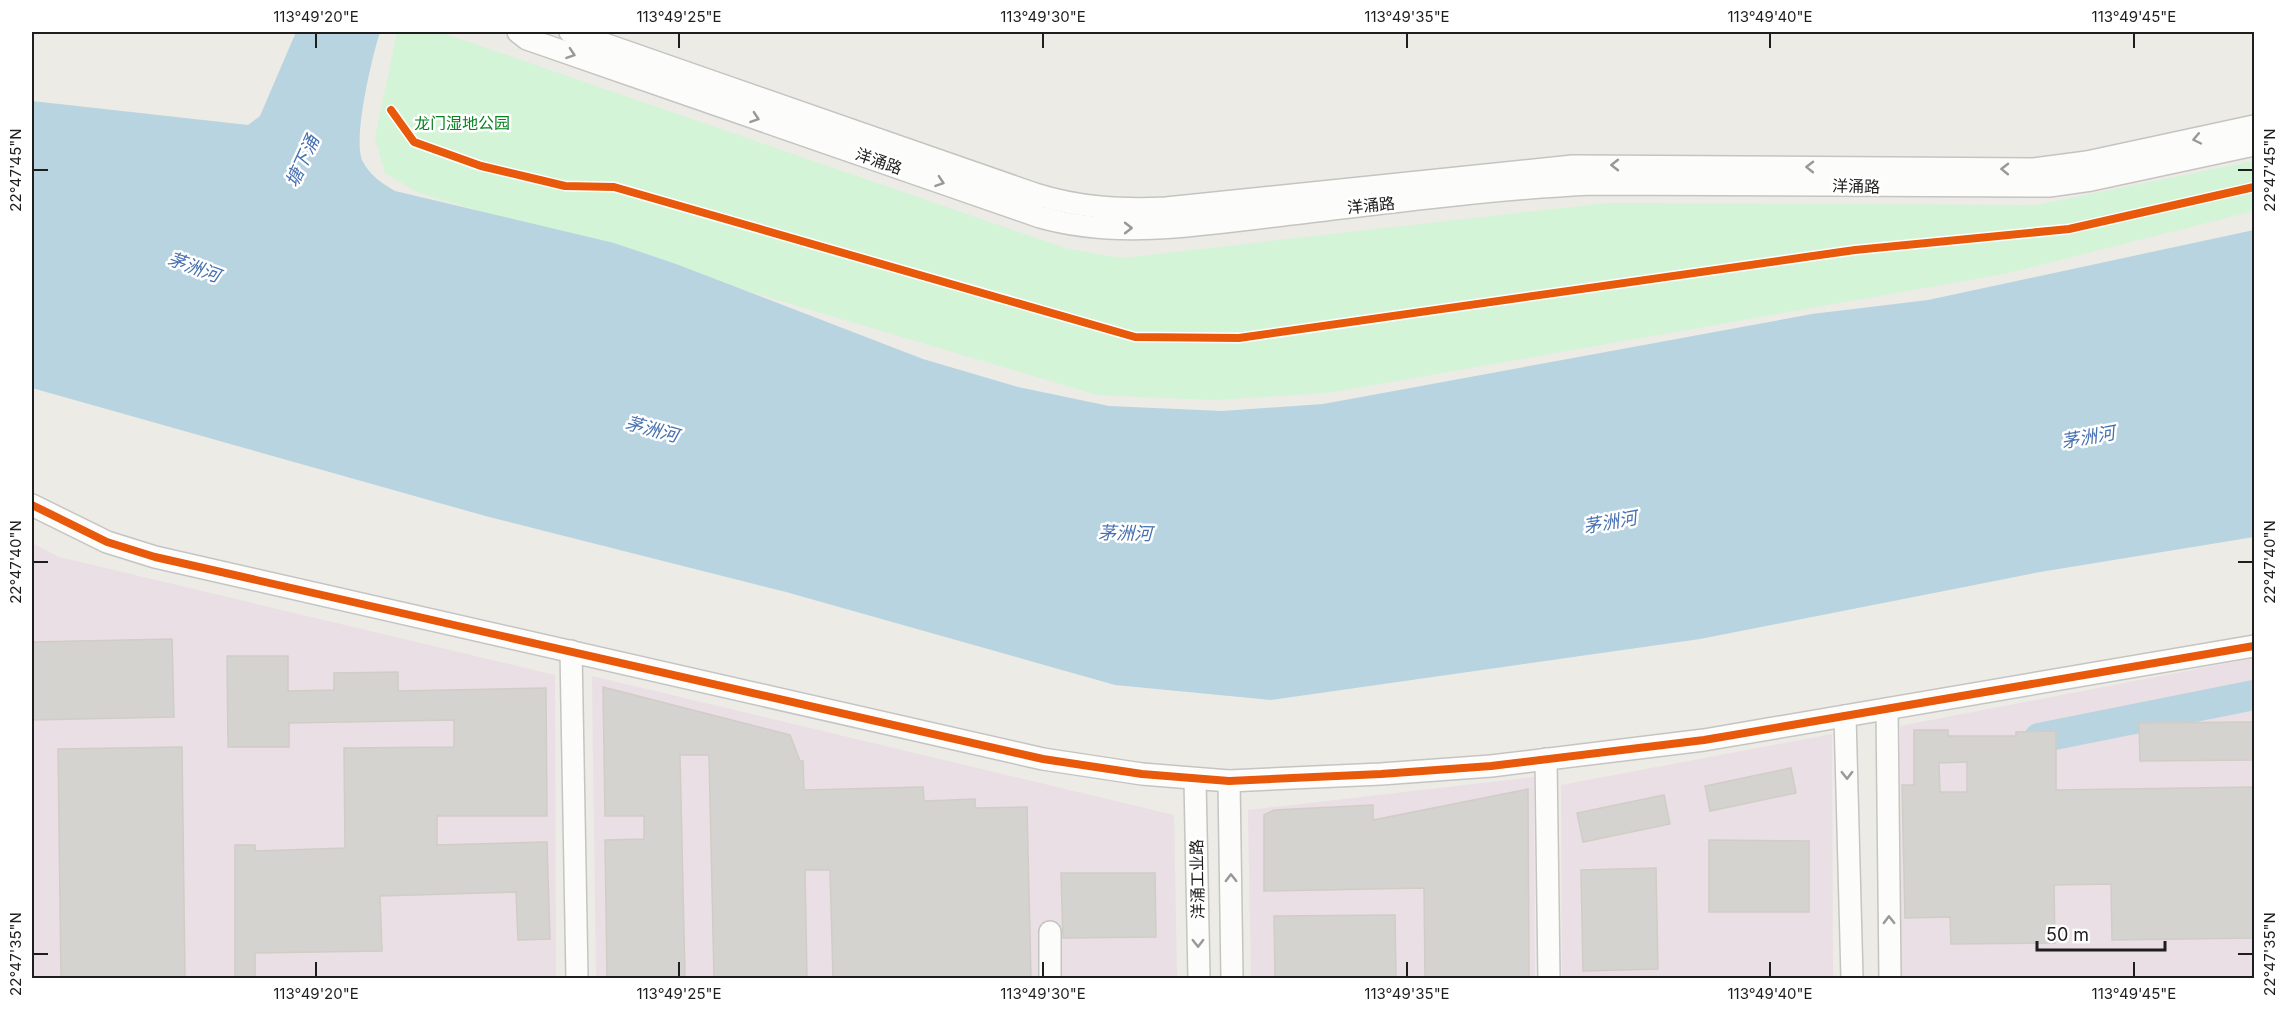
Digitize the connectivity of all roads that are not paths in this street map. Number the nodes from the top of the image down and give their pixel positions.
1 (518, 32) edge
2 (570, 32) edge
3 (2254, 126) edge
4 (2254, 145) edge
5 (32, 505) edge
6 (2254, 646) edge
7 (571, 651) junction
8 (1887, 710) junction
9 (1845, 716) junction
10 (1546, 759) junction
11 (1195, 780) junction
12 (1229, 781) junction
13 (1050, 932) dead end
14 (577, 978) edge
15 (1050, 978) edge
16 (1199, 978) edge
17 (1232, 978) edge
18 (1549, 978) edge
19 (1852, 978) edge
20 (1890, 978) edge

1 -> 4 street, 洋涌路
3 -> 2 street, 洋涌路
5 - 7 street
6 - 8 street
7 - 11 street
7 - 14 street
8 - 9 street
20 -> 8 street
9 - 10 street
9 -> 19 street
10 - 12 street
10 - 18 street
11 - 12 street
11 -> 16 street, 洋涌工业路
17 -> 12 street, 洋涌工业路
13 - 15 street

